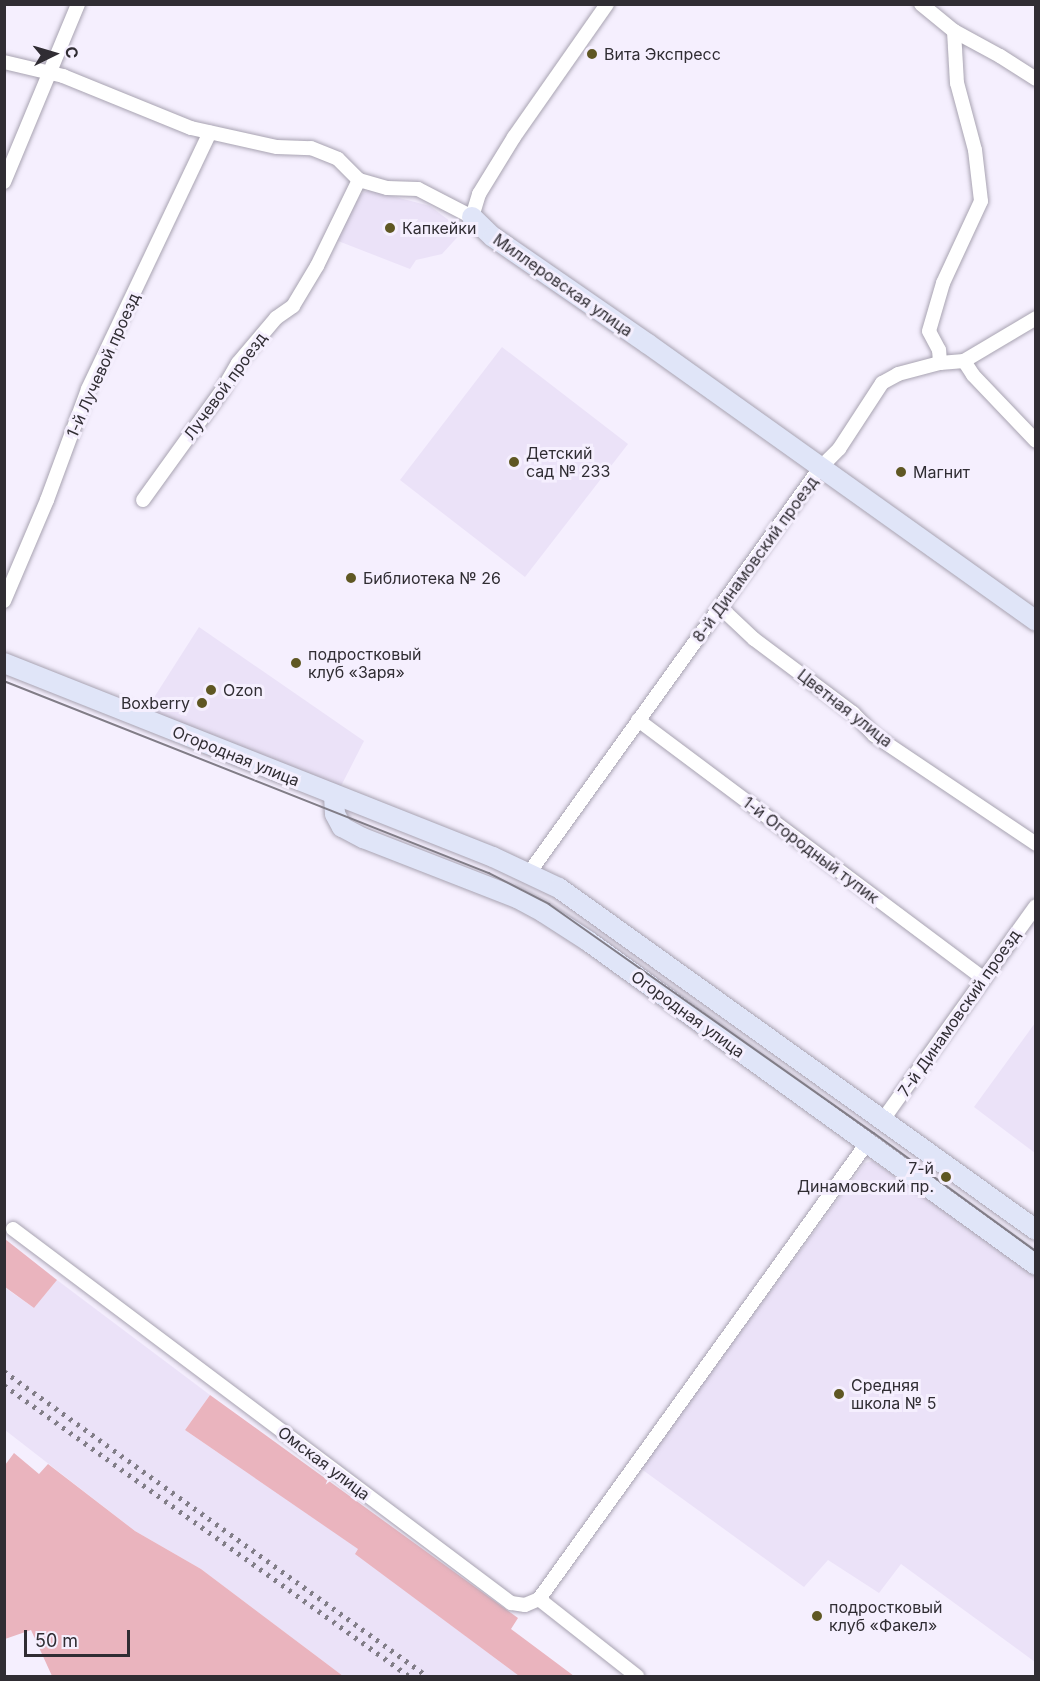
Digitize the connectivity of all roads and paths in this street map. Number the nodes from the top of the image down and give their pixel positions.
1 (78, 4) edge
2 (607, 4) edge
3 (921, 4) edge
4 (954, 31) junction
5 (4, 62) edge
6 (48, 73) junction
7 (1035, 79) edge
8 (210, 132) junction
9 (359, 180) junction
10 (4, 182) edge
11 (472, 217) junction
12 (1035, 318) edge
13 (964, 361) junction
14 (940, 363) junction
15 (1035, 441) edge
16 (820, 468) junction
17 (143, 500) dead end
18 (4, 601) edge
19 (720, 607) junction
20 (1035, 621) edge
21 (4, 663) edge
22 (638, 720) junction
23 (334, 795) junction
24 (1035, 844) edge
25 (529, 873) junction
26 (1035, 906) edge
27 (984, 979) junction
28 (882, 1121) junction
29 (867, 1143) junction
30 (13, 1229) dead end
31 (1035, 1230) edge
32 (1035, 1265) edge
33 (539, 1599) junction
34 (637, 1677) edge

1 - 6 street
2 - 11 street
3 - 4 street
4 - 7 street
4 - 14 street
5 - 6 street, Миллеровская улица
6 - 8 street, Миллеровская улица
6 - 10 street
8 - 9 street, Миллеровская улица
8 - 18 street, 1-й Лучевой проезд
9 - 11 street, Миллеровская улица
9 - 17 street, Лучевой проезд
11 - 16 street, Миллеровская улица
12 - 13 street, 8-й Динамовский проезд
13 - 14 street, 8-й Динамовский проезд
13 - 15 street
14 - 16 street, 8-й Динамовский проезд
16 - 19 street, 8-й Динамовский проезд
16 - 20 street, Миллеровская улица
19 - 22 street, 8-й Динамовский проезд
19 - 24 street, Цветная улица
21 - 23 street, Огородная улица
22 - 25 street, 8-й Динамовский проезд
22 - 27 street, 1-й Огородный тупик
23 - 25 street, Огородная улица
23 - 29 street, Огородная улица
25 - 28 street, Огородная улица
26 - 27 street, 7-й Динамовский проезд
27 - 28 street, 7-й Динамовский проезд
28 - 31 street, Огородная улица
29 - 32 street, Огородная улица
29 - 33 street
30 - 33 street, Омская улица
33 - 34 street

